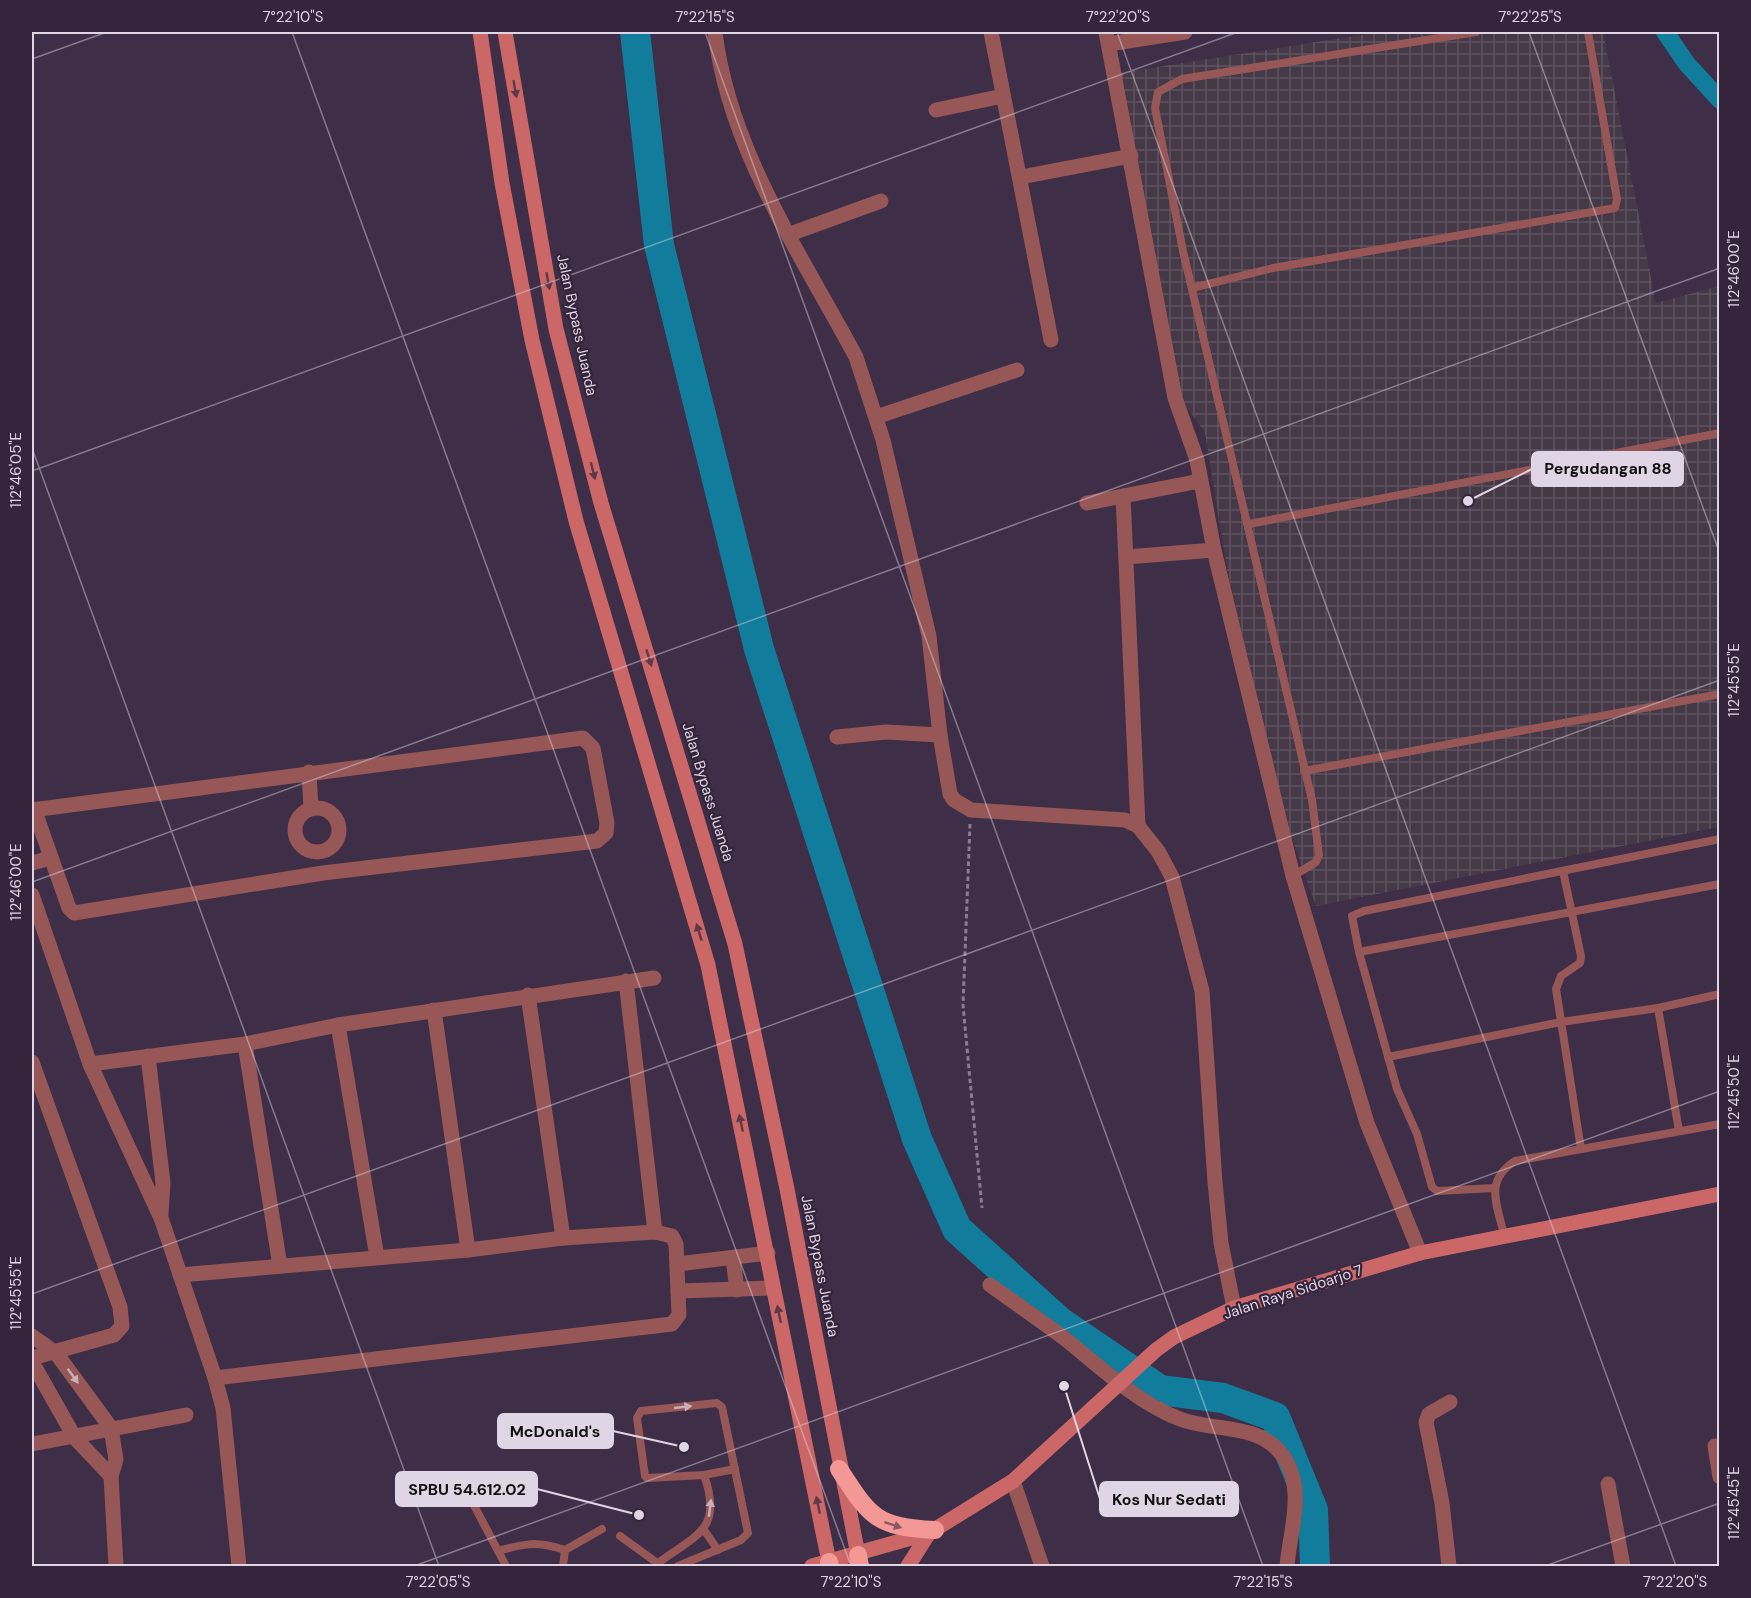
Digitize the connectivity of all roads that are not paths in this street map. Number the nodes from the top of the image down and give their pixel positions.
1 (480, 32) edge
2 (506, 32) edge
3 (716, 32) edge
4 (991, 32) edge
5 (1185, 32) edge
6 (1476, 32) edge
7 (1588, 32) edge
8 (1107, 38) edge
9 (1003, 96) junction
10 (936, 110) dead end
11 (1131, 156) junction
12 (1022, 177) junction
13 (881, 201) dead end
14 (790, 234) junction
15 (1192, 288) junction
16 (1051, 339) dead end
17 (1017, 370) dead end
18 (876, 417) junction
19 (1719, 433) edge
20 (1200, 481) junction
21 (1123, 496) junction
22 (1087, 503) dead end
23 (1249, 524) junction
24 (1214, 550) junction
25 (1126, 557) junction
26 (1719, 694) edge
27 (940, 735) junction
28 (837, 737) dead end
29 (1304, 771) junction
30 (309, 772) junction
31 (33, 809) edge
32 (311, 809) junction
33 (1138, 826) junction
34 (1719, 839) edge
35 (320, 851) junction
36 (51, 858) junction
37 (32, 863) edge
38 (1563, 871) junction
39 (323, 873) junction
40 (1293, 876) junction
41 (1719, 884) edge
42 (32, 896) edge
43 (1572, 912) junction
44 (1359, 952) junction
45 (654, 978) dead end
46 (626, 981) junction
47 (1719, 994) edge
48 (528, 995) junction
49 (1658, 1008) junction
50 (434, 1010) junction
51 (1561, 1022) junction
52 (338, 1025) junction
53 (245, 1044) junction
54 (148, 1056) junction
55 (1388, 1057) junction
56 (32, 1062) edge
57 (90, 1065) junction
58 (1719, 1124) edge
59 (1679, 1131) junction
60 (1581, 1149) junction
61 (1494, 1188) junction
62 (1719, 1194) edge
63 (161, 1218) junction
64 (654, 1232) junction
65 (1504, 1234) junction
66 (563, 1238) junction
67 (468, 1250) junction
68 (768, 1253) junction
69 (1420, 1253) junction
70 (377, 1257) junction
71 (733, 1258) junction
72 (678, 1264) junction
73 (280, 1266) junction
74 (180, 1275) junction
75 (990, 1285) dead end
76 (773, 1288) junction
77 (737, 1290) junction
78 (678, 1291) junction
79 (1233, 1308) junction
80 (32, 1336) edge
81 (56, 1353) junction
82 (32, 1360) edge
83 (215, 1378) junction
84 (1123, 1382) junction
85 (1450, 1402) dead end
86 (186, 1415) dead end
87 (111, 1428) junction
88 (75, 1438) junction
89 (32, 1444) edge
90 (1715, 1446) dead end
91 (735, 1469) junction
92 (839, 1469) junction
93 (704, 1475) junction
94 (111, 1476) junction
95 (1719, 1477) edge
96 (1013, 1481) junction
97 (1608, 1484) dead end
98 (467, 1492) dead end
99 (602, 1529) dead end
100 (704, 1530) junction
101 (932, 1532) junction
102 (620, 1536) dead end
103 (566, 1550) junction
104 (718, 1550) junction
105 (498, 1551) junction
106 (859, 1561) edge
107 (659, 1564) edge
108 (824, 1565) edge
109 (116, 1566) edge
110 (239, 1566) edge
111 (506, 1566) edge
112 (564, 1566) edge
113 (678, 1566) edge
114 (908, 1566) edge
115 (1042, 1566) edge
116 (1287, 1566) edge
117 (1449, 1566) edge
118 (1623, 1566) edge

68 -> 1 main road
2 -> 92 main road, Jalan Bypass Juanda
3 - 14 street
4 - 9 street
5 - 8 street
6 - 15 lane
7 - 15 lane
8 - 11 street
9 - 10 street
9 - 12 street
11 - 12 street
11 - 20 street
12 - 16 street
13 - 14 street
14 - 18 street
15 - 23 lane
17 - 18 street
18 - 27 street
19 - 23 lane
20 - 21 street
20 - 24 street
21 - 22 street
21 - 25 street
23 - 29 lane
24 - 25 street
24 - 40 street
25 - 33 street
26 - 29 lane
27 - 28 street
27 - 33 street
29 - 40 lane
30 - 31 street
30 - 32 street
30 - 39 street
31 - 36 street
32 - 35 street
32 - 35 street
33 - 79 street
34 - 38 lane
35 - 39 street
36 - 37 street
36 - 39 street
38 - 43 lane
38 - 44 lane
40 - 69 street
41 - 43 lane
42 - 57 street
43 - 44 lane
43 - 51 lane
44 - 55 lane
45 - 46 street
46 - 48 street
46 - 64 street
47 - 49 lane
48 - 50 street
48 - 66 street
49 - 51 lane
49 - 59 lane
50 - 52 street
50 - 67 street
51 - 55 lane
51 - 60 lane
52 - 53 street
52 - 70 street
53 - 54 street
53 - 73 street
54 - 57 street
54 - 63 street
55 - 61 lane
56 - 81 street
57 - 63 street
58 - 59 lane
59 - 60 lane
60 - 61 lane
61 - 65 lane
62 - 65 main road, Jalan Raya Sidoarjo 7
63 - 74 street
64 - 66 street
64 - 72 street
65 - 69 main road, Jalan Raya Sidoarjo 7
66 - 67 street
67 - 70 street
68 - 71 street
68 - 76 main road
69 - 79 main road, Jalan Raya Sidoarjo 7
70 - 73 street
71 - 72 street
71 - 77 street
72 - 78 street
73 - 74 street
74 - 83 street
75 - 84 street
76 - 77 street
108 -> 76 main road
77 - 78 street
78 - 83 street
79 - 84 main road, Jalan Raya Sidoarjo 7
80 - 81 street
81 - 82 street
81 -> 87 street
82 - 88 street
83 - 110 street
84 - 96 main road, Jalan Raya Sidoarjo 7
84 - 116 street
85 - 117 street
86 - 87 street
87 - 88 street
87 - 94 street
88 - 89 street
88 - 94 street
90 - 95 street
91 - 93 lane
93 -> 91 lane
91 - 104 lane
92 -> 101 highway
92 - 106 main road, Jalan Bypass Juanda
100 -> 93 lane
94 - 109 street
96 - 101 main road, Jalan Raya Sidoarjo 7
96 - 115 street
97 - 118 street
98 - 105 lane
99 - 103 lane
100 - 104 lane
100 - 107 lane
101 - 106 main road, Jalan Raya Sidoarjo 7
101 - 114 main road
102 - 107 lane
103 - 105 lane
103 - 112 lane
104 - 113 lane
105 - 111 lane
106 - 108 main road, Jalan Raya Sidoarjo 7

